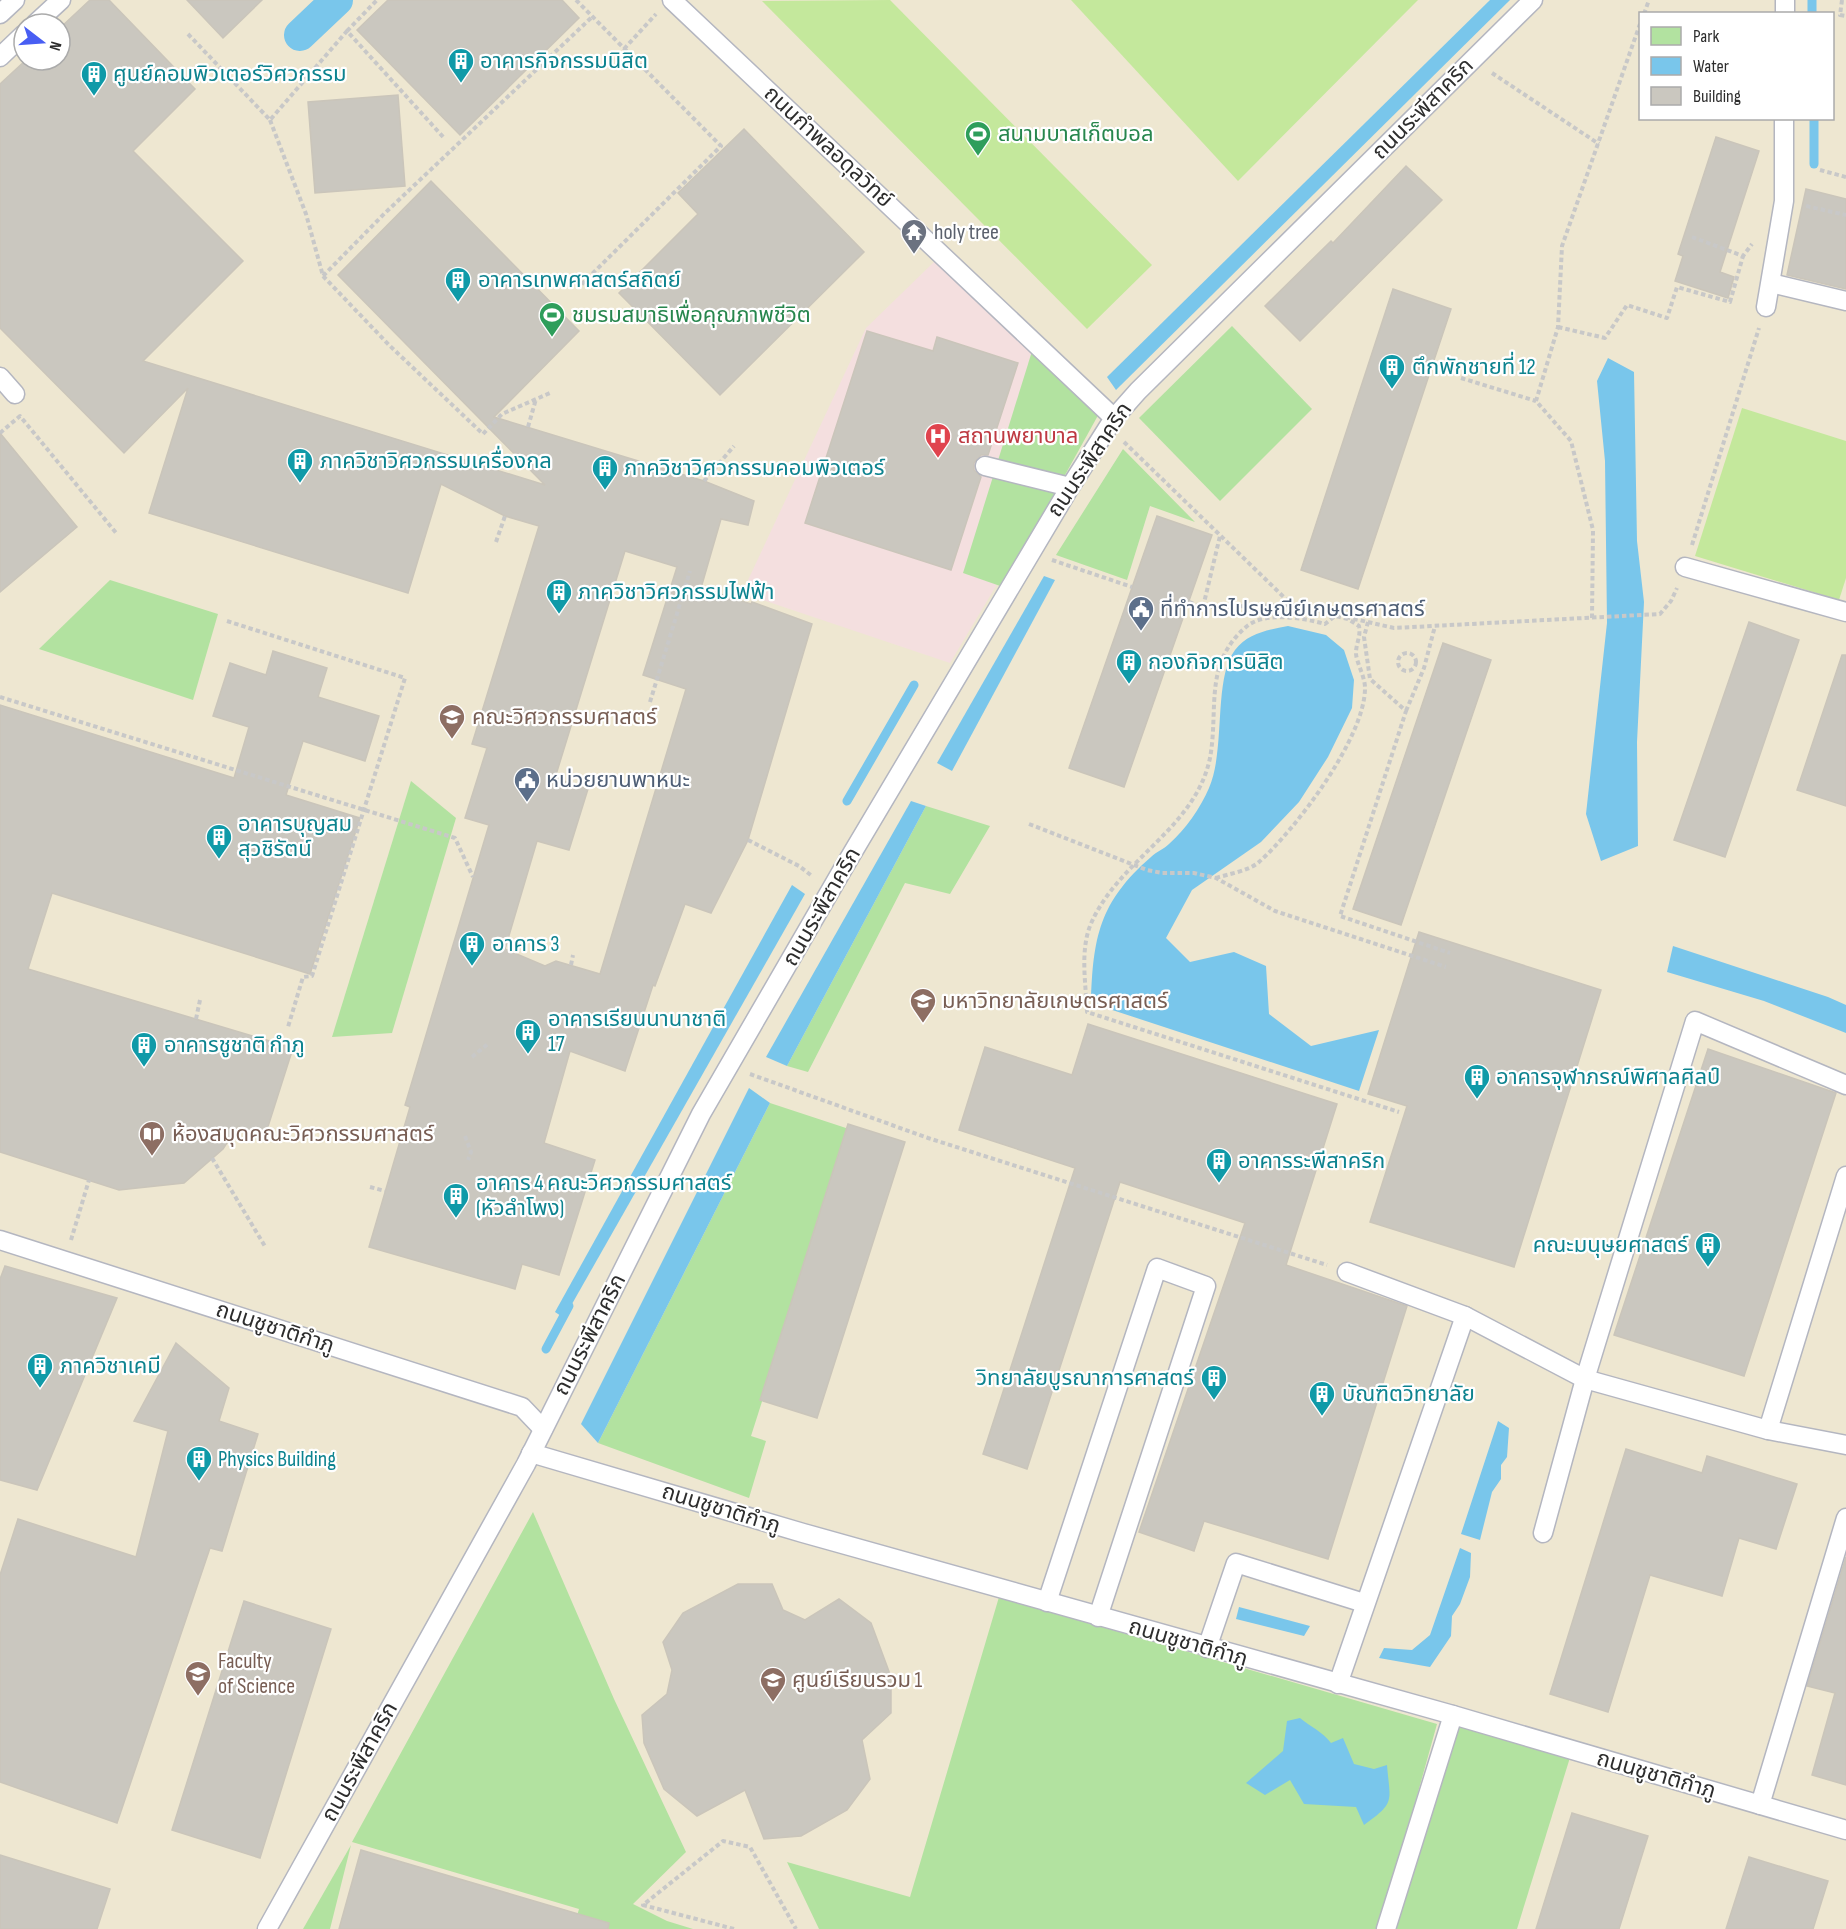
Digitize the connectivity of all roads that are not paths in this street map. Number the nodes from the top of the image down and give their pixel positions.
1 (15, 0) edge
2 (61, 0) edge
3 (1533, 0) edge
4 (667, 4) edge
5 (48, 12) edge
6 (0, 14) edge
7 (12, 46) edge
8 (0, 57) edge
9 (1784, 120) edge
10 (1771, 283) junction
11 (1846, 301) edge
12 (1766, 308) road end
13 (0, 377) edge
14 (15, 394) dead end
15 (1114, 418) junction
16 (985, 466) dead end
17 (1070, 487) junction
18 (1685, 567) road end
19 (1846, 612) edge
20 (1846, 1085) edge
21 (1846, 1176) edge
22 (0, 1240) edge
23 (1347, 1272) road end
24 (1465, 1316) junction
25 (1585, 1378) junction
26 (543, 1428) junction
27 (1768, 1430) junction
28 (1846, 1444) edge
29 (531, 1453) junction
30 (1846, 1518) edge
31 (1543, 1533) dead end
32 (1047, 1602) junction
33 (1364, 1603) junction
34 (1098, 1617) junction
35 (1208, 1648) junction
36 (1338, 1684) junction
37 (1453, 1715) junction
38 (1760, 1805) junction
39 (1846, 1830) edge
40 (267, 1929) edge
41 (1386, 1929) edge

1 - 6 lane
2 - 5 lane
3 - 15 lane, ถนนระพีสาคริก
4 - 15 lane, ถนนกำพลอดุลวิทย์
7 - 8 lane
9 - 10 lane
10 - 11 lane
10 - 12 lane
13 - 14 lane
15 - 17 lane, ถนนระพีสาคริก
16 - 17 lane
17 - 26 lane, ถนนระพีสาคริก
18 - 19 lane
20 - 25 lane
21 - 27 lane
22 - 26 lane, ถนนชูชาติกำภู
23 - 24 lane
24 - 25 lane
24 - 33 lane
25 - 27 lane
25 - 31 lane
26 - 29 lane, ถนนระพีสาคริก
27 - 28 lane
29 - 32 lane, ถนนชูชาติกำภู
29 - 40 lane, ถนนระพีสาคริก
30 - 38 lane
32 - 34 lane, ถนนชูชาติกำภู
32 - 34 lane
33 - 35 lane
33 - 36 lane
34 - 35 lane, ถนนชูชาติกำภู
35 - 36 lane, ถนนชูชาติกำภู
36 - 37 lane, ถนนชูชาติกำภู
37 - 38 lane, ถนนชูชาติกำภู
37 - 41 lane
38 - 39 lane, ถนนชูชาติกำภู

